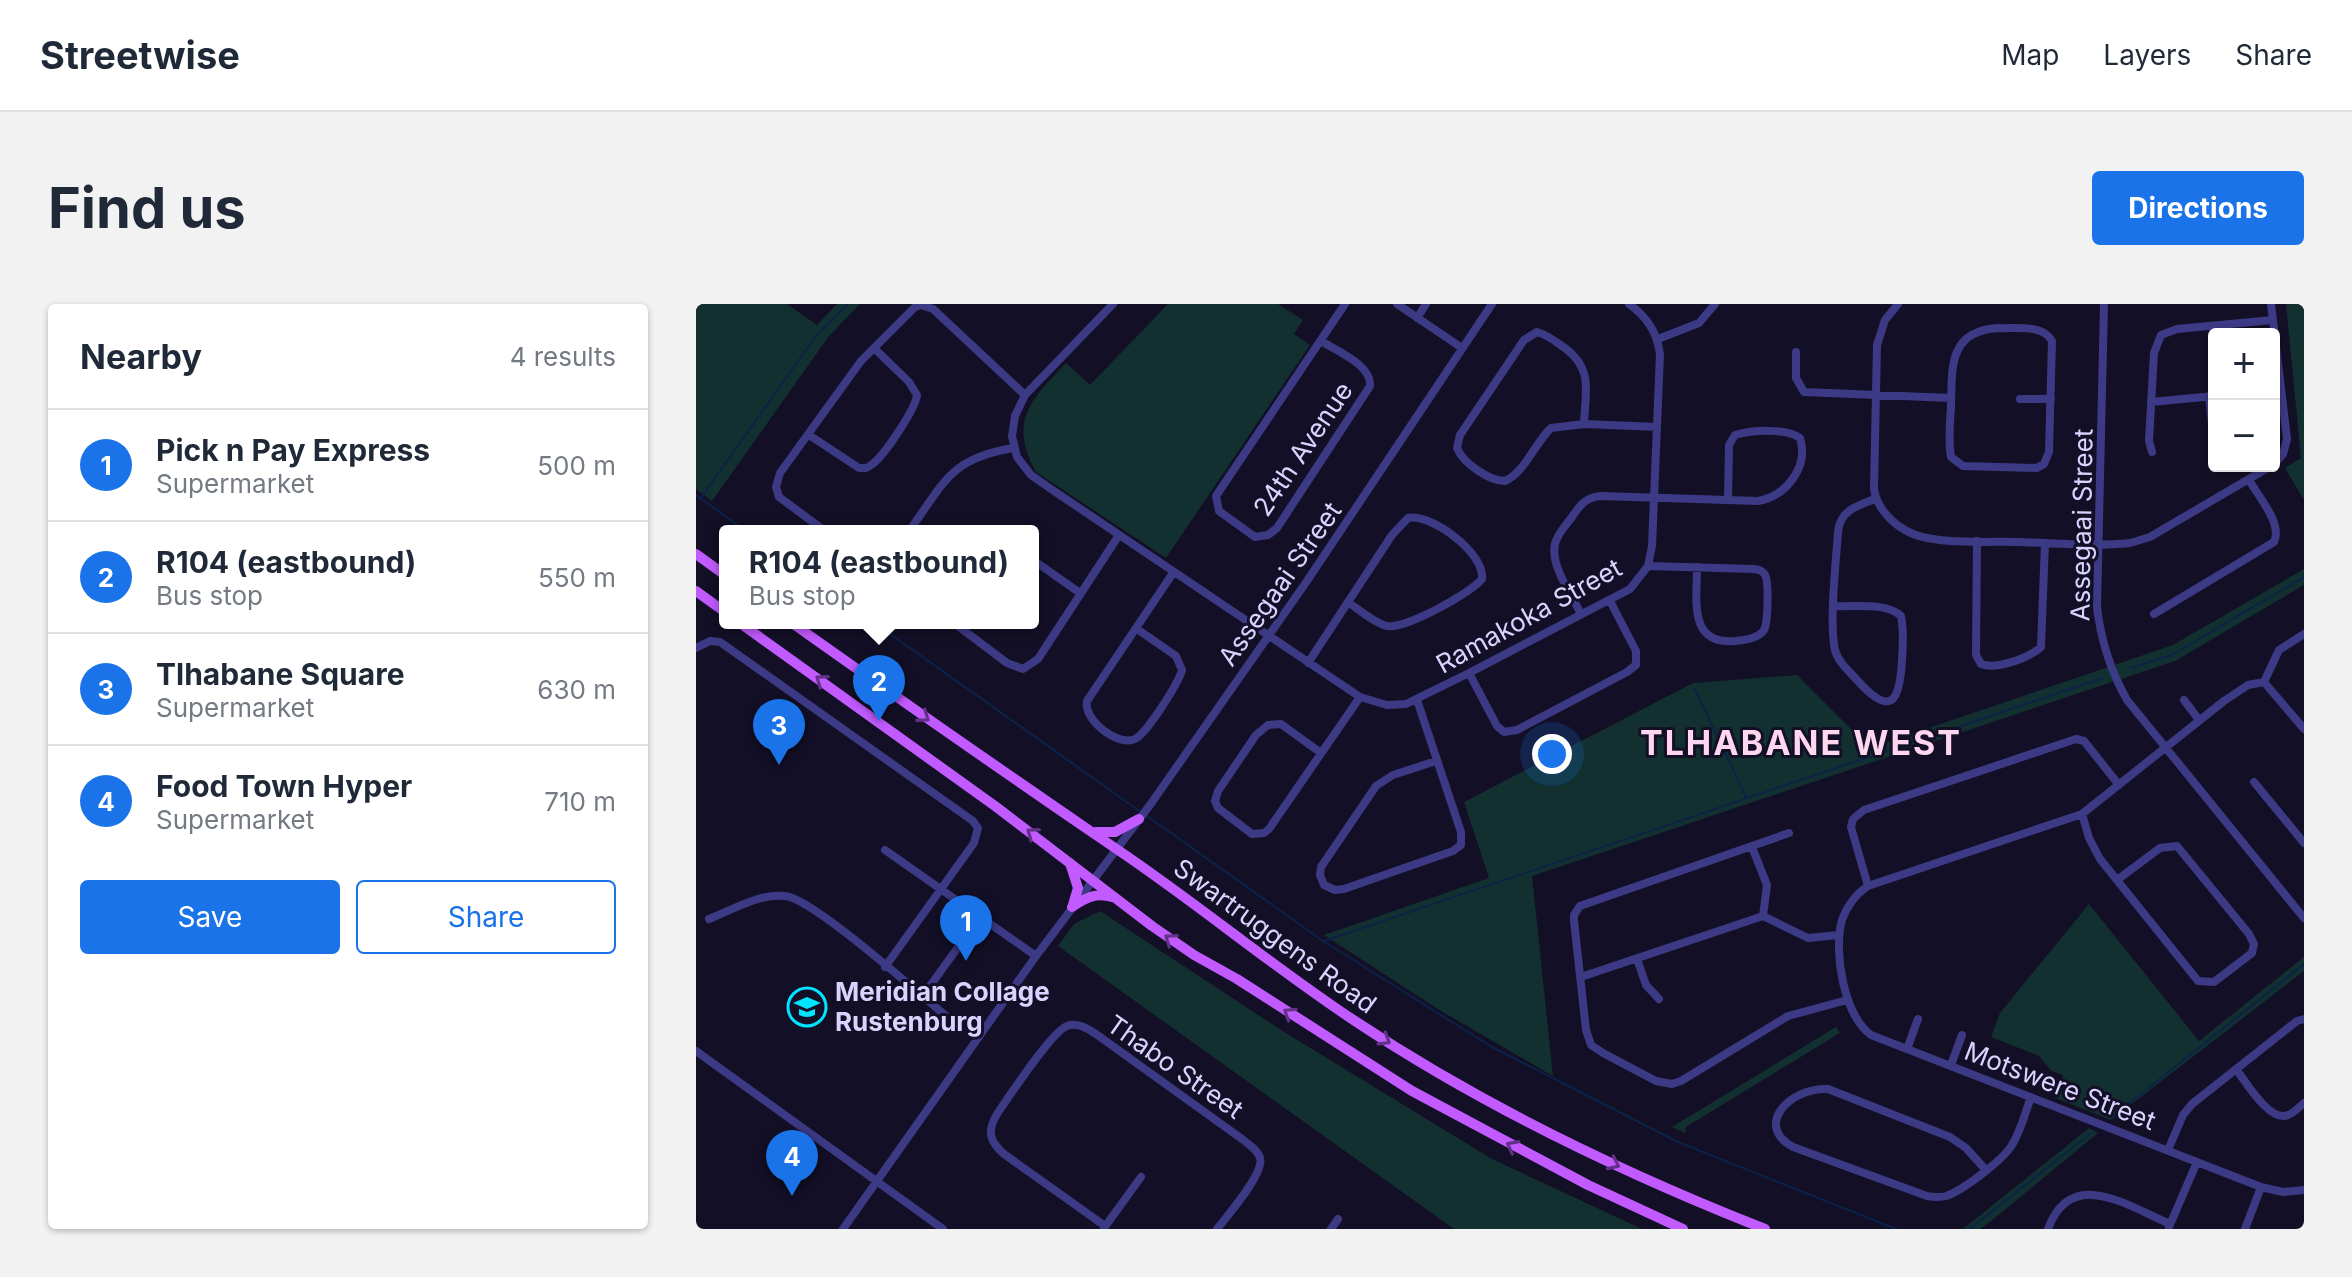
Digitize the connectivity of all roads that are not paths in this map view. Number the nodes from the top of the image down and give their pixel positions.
1 (1113, 304) edge
2 (1345, 304) edge
3 (1397, 304) edge
4 (1426, 304) edge
5 (1492, 304) edge
6 (1629, 304) edge
7 (1715, 304) edge
8 (1898, 304) edge
9 (2104, 304) edge
10 (2271, 304) edge
11 (1417, 318) junction
12 (2273, 320) junction
13 (2274, 328) edge
14 (1658, 339) junction
15 (1321, 341) junction
16 (874, 348) junction
17 (1462, 348) junction
18 (1796, 352) dead end
19 (1025, 395) junction
20 (1876, 396) junction
21 (2208, 396) edge
22 (1951, 398) junction
23 (2020, 399) dead end
24 (2051, 399) junction
25 (2280, 400) edge
26 (2151, 402) junction
27 (1584, 424) junction
28 (1657, 427) junction
29 (809, 435) junction
30 (1013, 448) junction
31 (2152, 452) dead end
32 (2280, 457) edge
33 (2262, 472) edge
34 (2249, 480) junction
35 (1654, 497) junction
36 (1875, 499) junction
37 (1728, 500) junction
38 (816, 525) edge
39 (913, 525) edge
40 (1119, 535) junction
41 (1977, 541) junction
42 (2045, 543) junction
43 (2099, 545) junction
44 (696, 554) edge
45 (1039, 564) edge
46 (1648, 566) junction
47 (1697, 567) junction
48 (719, 571) edge
49 (1173, 573) junction
50 (696, 591) edge
51 (1080, 593) junction
52 (1610, 601) junction
53 (1349, 603) junction
54 (1835, 606) junction
55 (719, 608) edge
56 (1581, 614) junction
57 (2154, 614) dead end
58 (748, 629) edge
59 (801, 629) edge
60 (962, 629) edge
61 (1137, 629) junction
62 (2304, 634) edge
63 (1268, 636) junction
64 (696, 648) edge
65 (1308, 663) junction
66 (1469, 673) junction
67 (2264, 682) junction
68 (1360, 697) junction
69 (1417, 700) junction
70 (2184, 700) dead end
71 (2304, 711) edge
72 (2295, 717) junction
73 (2199, 720) junction
74 (2304, 729) edge
75 (2165, 747) junction
76 (1321, 753) junction
77 (1436, 761) junction
78 (2254, 782) dead end
79 (2119, 785) junction
80 (2082, 814) junction
81 (1139, 819) junction
82 (1083, 827) junction
83 (1789, 833) dead end
84 (2304, 843) edge
85 (1752, 847) junction
86 (1116, 849) junction
87 (885, 850) dead end
88 (1069, 860) junction
89 (2117, 880) junction
90 (1093, 881) junction
91 (1868, 886) junction
92 (941, 890) junction
93 (1118, 900) junction
94 (1072, 907) junction
95 (1763, 916) junction
96 (980, 917) junction
97 (2304, 917) edge
98 (709, 919) dead end
99 (1839, 935) junction
100 (1036, 956) junction
101 (1637, 959) junction
102 (885, 967) junction
103 (1581, 977) junction
104 (922, 997) junction
105 (1659, 999) dead end
106 (1847, 1000) junction
107 (1918, 1019) dead end
108 (2304, 1019) edge
109 (951, 1020) dead end
110 (1962, 1035) dead end
111 (1907, 1049) junction
112 (696, 1051) edge
113 (1951, 1065) junction
114 (2236, 1069) junction
115 (2031, 1097) junction
116 (2304, 1103) edge
117 (2168, 1150) junction
118 (2197, 1162) junction
119 (1985, 1169) junction
120 (1141, 1177) dead end
121 (876, 1181) junction
122 (2261, 1187) junction
123 (2304, 1190) edge
124 (1338, 1219) dead end
125 (2170, 1227) edge
126 (1104, 1228) edge
127 (843, 1229) edge
128 (943, 1229) edge
129 (1217, 1229) edge
130 (1331, 1229) edge
131 (1683, 1229) edge
132 (1765, 1229) edge
133 (2048, 1229) edge
134 (2245, 1229) edge

1 - 19 street
2 - 15 street, 24th Avenue
3 - 11 street
4 - 11 street
5 - 17 street, Assegaai Street
6 - 14 street
7 - 14 street
8 - 20 street
9 - 43 street, Assegaai Street
10 - 12 street
11 - 17 street
12 - 13 street
12 - 26 street
14 - 28 street, Ramakoka Street
15 - 15 street, 24th Avenue
16 - 19 street
16 - 29 street
16 - 29 street
17 - 63 street, Assegaai Street
18 - 20 street
19 - 30 street
20 - 22 street
20 - 36 street
21 - 26 street
22 - 24 street
22 - 24 street
23 - 24 street
25 - 32 street
26 - 31 street
27 - 27 street
27 - 28 street
28 - 35 street, Ramakoka Street
29 - 38 street
30 - 39 street
30 - 40 street
33 - 34 street
34 - 43 street
34 - 57 street
35 - 37 street
35 - 46 street, Ramakoka Street
35 - 56 street
36 - 41 street
36 - 54 street
37 - 37 street
40 - 49 street
40 - 51 street
41 - 42 street
41 - 42 street
42 - 43 street
43 - 75 street, Assegaai Street
44 - 48 main road
45 - 51 street
46 - 47 street
46 - 52 street, Ramakoka Street
47 - 47 street
49 - 61 street
49 - 63 street
50 - 55 main road
51 - 60 street
52 - 56 street, Ramakoka Street
52 - 66 street
53 - 53 street
53 - 65 street
54 - 54 street
56 - 66 street, Ramakoka Street
88 -> 58 main road, Swartruggens Road
59 -> 82 main road, Swartruggens Road
61 - 61 street
62 - 67 street
63 - 65 street, Ramakoka Street
63 - 81 street, Assegaai Street
64 - 92 street
65 - 68 street, Ramakoka Street
66 - 69 street, Ramakoka Street
67 - 72 street
67 - 73 street
68 - 69 street, Ramakoka Street
68 - 76 street
69 - 77 street
70 - 73 street
71 - 72 street
72 - 74 street
73 - 75 street
75 - 79 street
75 - 97 street, Assegaai Street
76 - 76 street
77 - 77 street
78 - 84 street
79 - 80 street
79 - 91 street
80 - 89 street
80 - 91 street
81 - 82 main road
81 - 86 street, Assegaai Street
82 - 86 main road, Swartruggens Road
83 - 85 street
85 - 95 street
85 - 103 street
86 - 90 street, Assegaai Street
86 -> 132 main road, Swartruggens Road
87 - 92 street
88 - 90 main road, Swartruggens Road
88 - 94 main road
89 - 89 street
90 - 93 main road, Swartruggens Road
90 - 94 street, Assegaai Street
91 - 99 street
92 - 96 street
92 - 102 street
93 - 94 main road
131 -> 93 main road, Swartruggens Road
94 - 100 street, Assegaai Street
95 - 99 street
95 - 101 street
96 - 100 street
96 - 104 street
98 - 102 street
99 - 106 street, Motswere Street
100 - 121 street, Assegaai Street
101 - 103 street
101 - 105 street
102 - 104 street
103 - 106 street
104 - 109 street
106 - 111 street, Motswere Street
107 - 111 street
108 - 114 street
110 - 113 street
111 - 113 street, Motswere Street
112 - 121 street
113 - 115 street, Motswere Street
114 - 116 street
114 - 117 street
115 - 117 street, Motswere Street
115 - 119 street
117 - 118 street, Motswere Street
118 - 122 street, Motswere Street
118 - 125 street
119 - 119 street
120 - 126 street, Thabo Street
121 - 127 street, Assegaai Street
121 - 128 street
122 - 123 street, Motswere Street
122 - 134 street
124 - 130 street
125 - 133 street
126 - 129 street, Thabo Street

